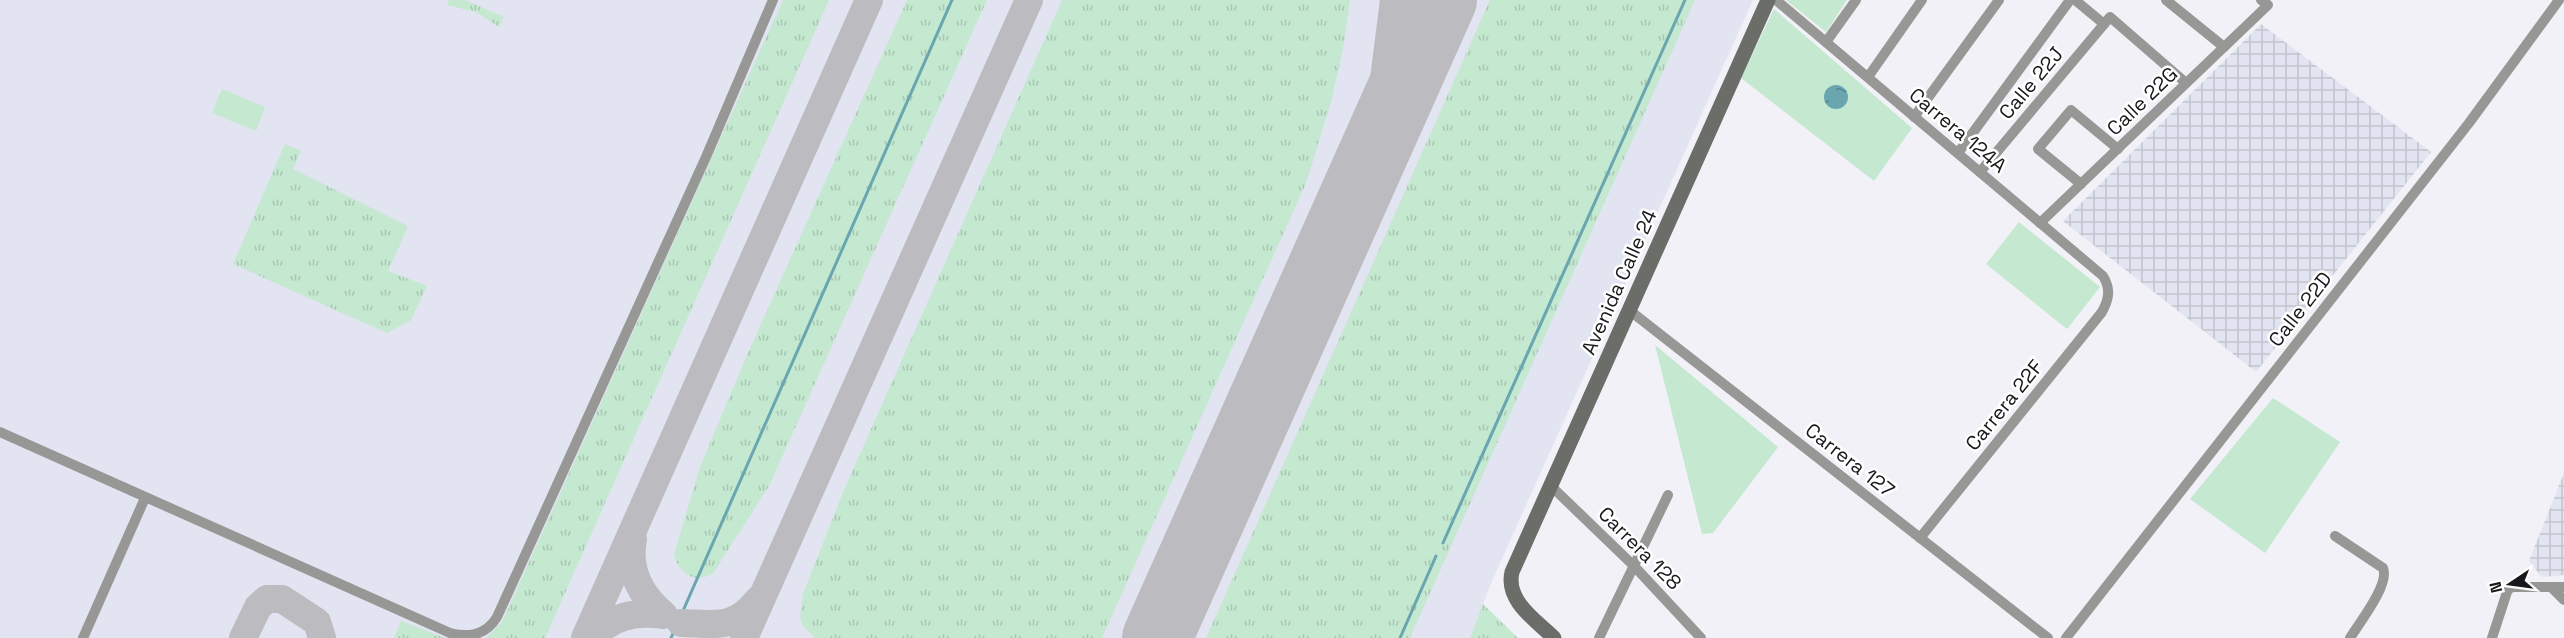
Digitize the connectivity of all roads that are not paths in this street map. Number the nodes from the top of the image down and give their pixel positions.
1 (773, 0) edge
2 (1768, 0) edge
3 (1776, 0) edge
4 (1856, 0) edge
5 (1922, 0) edge
6 (1999, 0) edge
7 (2070, 0) edge
8 (2075, 0) edge
9 (2166, 0) edge
10 (2559, 0) edge
11 (2264, 3) edge
12 (2107, 20) junction
13 (1826, 42) junction
14 (2224, 47) junction
15 (1868, 77) junction
16 (2186, 83) junction
17 (1914, 117) junction
18 (2118, 149) junction
19 (1958, 153) junction
20 (1980, 172) junction
21 (2081, 184) junction
22 (2040, 223) junction
23 (2109, 292) joint
24 (1629, 310) junction
25 (0, 432) edge
26 (1550, 485) junction
27 (1668, 495) dead end
28 (145, 498) junction
29 (2335, 536) dead end
30 (1920, 538) junction
31 (1634, 566) junction
32 (2559, 588) edge
33 (2564, 600) edge
34 (83, 638) edge
35 (1554, 638) edge
36 (1599, 638) edge
37 (1701, 638) edge
38 (2048, 638) edge
39 (2066, 638) edge
40 (2350, 638) edge
41 (2492, 638) edge

1 - 28 street
2 - 24 main road, Avenida Calle 24
3 - 13 street, Carrera 124A
4 - 13 street
5 - 15 street
6 - 17 street
7 - 19 street
8 - 12 street
9 - 14 street
10 - 39 street, Calle 22D
11 - 14 street, Calle 22G
12 - 16 street
12 - 20 street, Calle 22J
13 - 15 street, Carrera 124A
14 - 16 street, Calle 22G
15 - 17 street, Carrera 124A
16 - 18 street, Calle 22G
17 - 19 street, Carrera 124A
18 - 21 street, Calle 22G
18 - 21 street
19 - 20 street, Carrera 124A
20 - 22 street, Carrera 124A
21 - 22 street, Calle 22G
22 - 23 street, Carrera 124A
23 - 30 street, Carrera 22F
24 - 26 main road, Avenida Calle 24
24 - 30 street, Carrera 127
25 - 28 street
26 - 31 street, Carrera 128
26 - 35 main road, Avenida Calle 24
27 - 31 street
28 - 34 street
29 - 40 street
30 - 38 street, Carrera 127
31 - 36 street
31 - 37 street, Carrera 128
32 - 33 street
32 - 41 street

